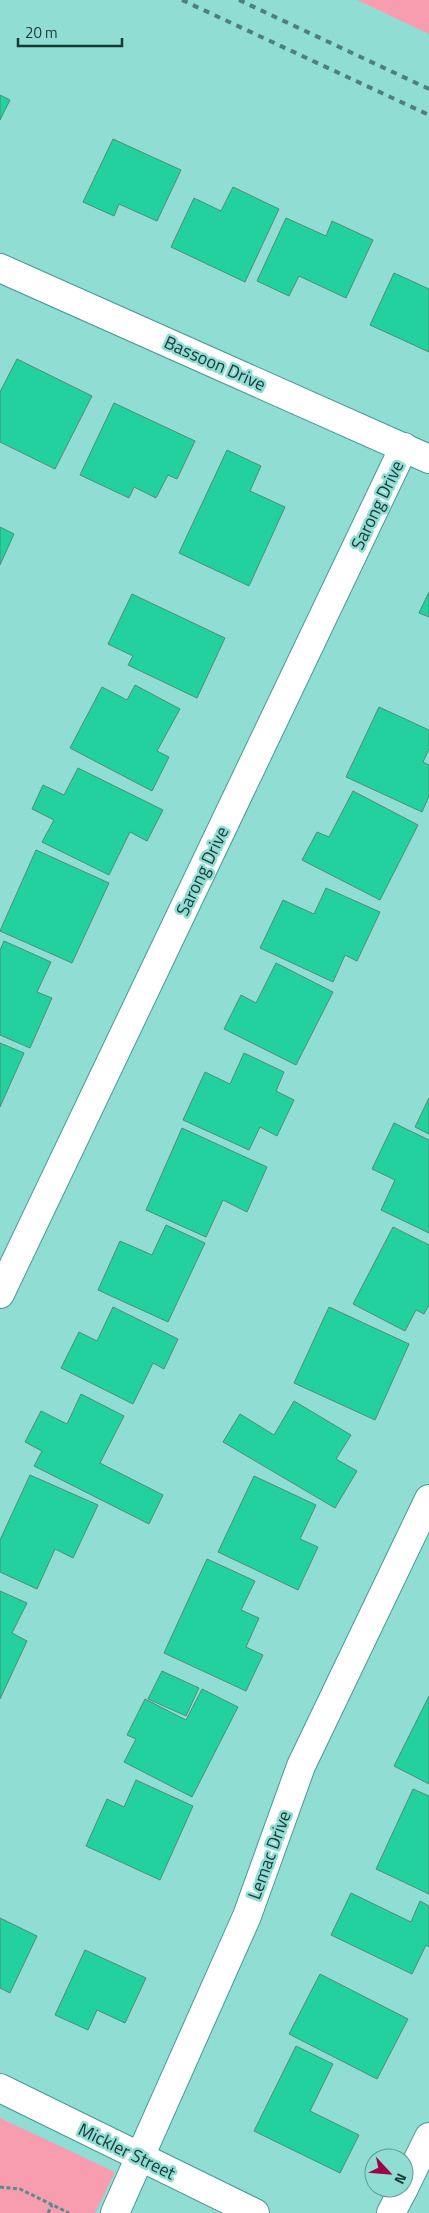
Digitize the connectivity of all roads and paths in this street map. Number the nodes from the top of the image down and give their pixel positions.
1 (0, 268) edge
2 (404, 447) junction
3 (429, 459) edge
4 (0, 1294) edge
5 (429, 1499) edge
6 (0, 2088) edge
7 (429, 2137) edge
8 (141, 2157) junction
9 (414, 2168) edge
10 (0, 2187) edge
11 (399, 2198) edge
12 (52, 2204) junction
13 (48, 2213) edge
14 (70, 2213) edge
15 (115, 2213) edge
16 (255, 2213) edge
17 (391, 2213) edge

1 - 2 street, Bassoon Drive
2 - 3 street, Bassoon Drive
2 - 4 street, Sarong Drive
5 - 8 street, Lemac Drive
6 - 8 street, Mickler Street
7 - 9 street
8 - 15 street, Lemac Drive
8 - 16 street, Mickler Street
10 - 12 path
11 - 17 street
12 - 13 path
12 - 14 path

